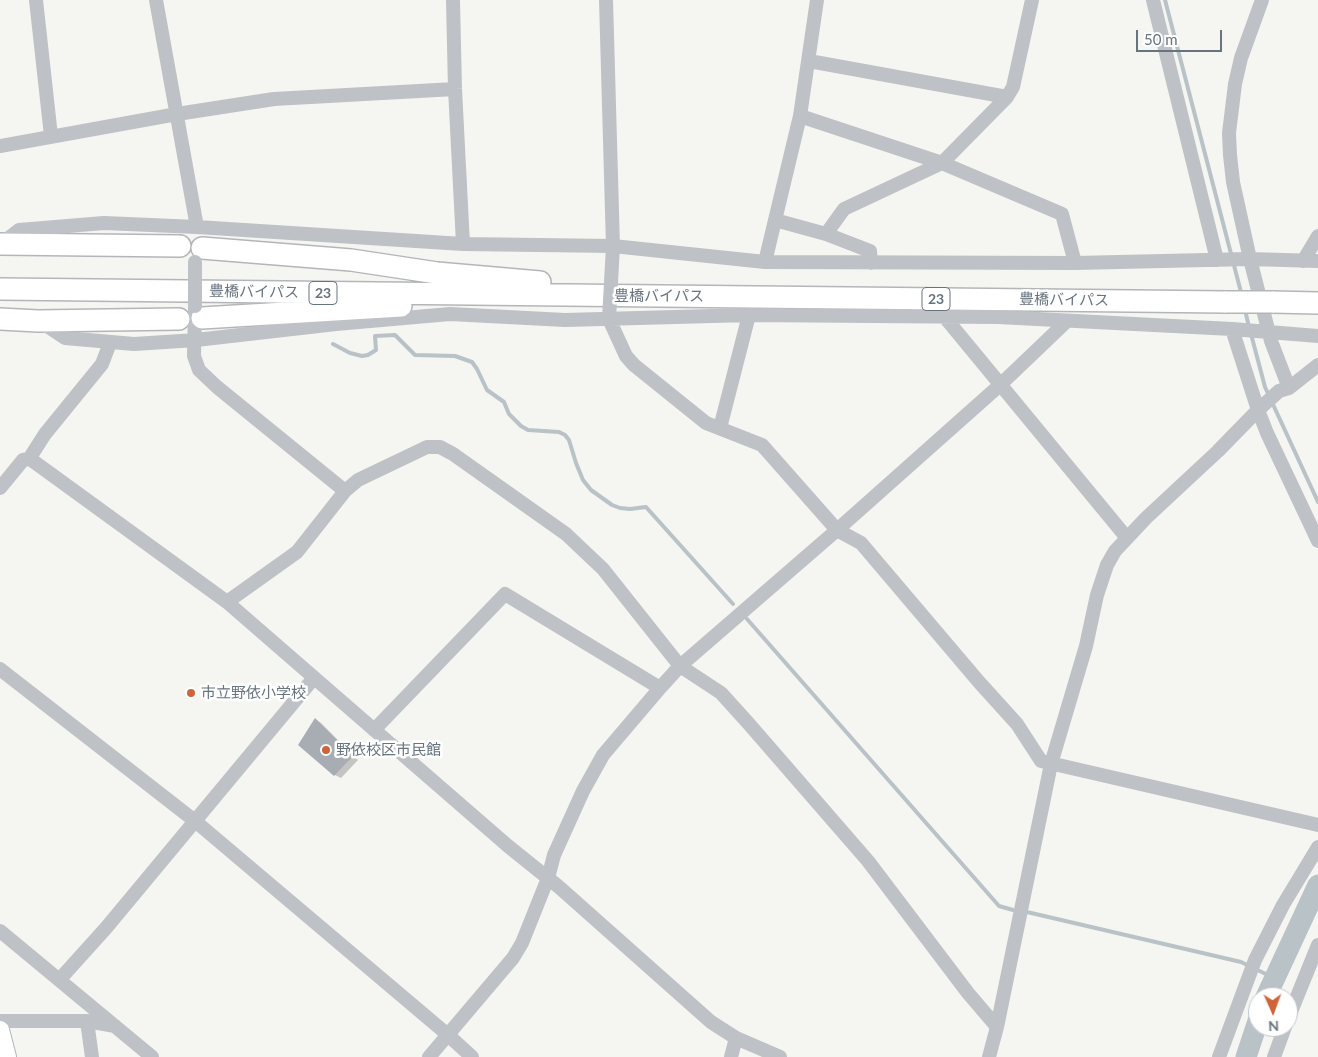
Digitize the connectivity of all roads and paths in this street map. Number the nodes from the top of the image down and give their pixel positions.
1 (36, 0) edge
2 (156, 0) edge
3 (453, 0) edge
4 (606, 0) edge
5 (817, 0) edge
6 (1032, 0) edge
7 (1153, 0) edge
8 (1262, 0) edge
9 (809, 61) junction
10 (455, 89) junction
11 (1007, 97) junction
12 (177, 114) junction
13 (800, 116) junction
14 (51, 136) junction
15 (0, 146) edge
16 (942, 163) junction
17 (775, 220) junction
18 (196, 227) junction
19 (826, 234) junction
20 (1318, 236) edge
21 (0, 244) edge
22 (463, 244) junction
23 (180, 246) dead end
24 (613, 246) junction
25 (198, 255) junction
26 (1246, 259) junction
27 (1222, 260) junction
28 (1304, 261) junction
29 (1318, 261) edge
30 (765, 262) junction
31 (871, 263) junction
32 (1075, 263) junction
33 (0, 289) edge
34 (558, 295) junction
35 (646, 296) junction
36 (1318, 303) edge
37 (198, 312) junction
38 (749, 315) junction
39 (943, 315) junction
40 (179, 319) dead end
41 (609, 319) junction
42 (0, 320) edge
43 (38, 321) junction
44 (1067, 321) junction
45 (1236, 329) junction
46 (1264, 331) junction
47 (1318, 336) edge
48 (196, 340) junction
49 (110, 343) junction
50 (1318, 365) edge
51 (1000, 385) junction
52 (1284, 389) junction
53 (1260, 408) junction
54 (720, 428) junction
55 (28, 459) junction
56 (0, 488) edge
57 (345, 491) junction
58 (838, 530) junction
59 (1127, 538) junction
60 (1318, 541) edge
61 (226, 602) junction
62 (680, 666) junction
63 (0, 669) edge
64 (313, 678) junction
65 (660, 688) junction
66 (374, 730) junction
67 (1052, 764) junction
68 (195, 821) junction
69 (1318, 825) edge
70 (1318, 847) edge
71 (548, 878) junction
72 (0, 931) edge
73 (1318, 944) edge
74 (60, 979) junction
75 (1298, 994) edge
76 (0, 1021) edge
77 (88, 1021) junction
78 (115, 1026) junction
79 (997, 1027) junction
80 (0, 1030) edge
81 (448, 1035) junction
82 (1281, 1037) edge
83 (736, 1038) junction
84 (7, 1057) edge
85 (92, 1057) edge
86 (152, 1057) edge
87 (429, 1057) edge
88 (472, 1057) edge
89 (731, 1057) edge
90 (780, 1057) edge
91 (989, 1057) edge
92 (1219, 1057) edge
93 (1274, 1057) edge

1 - 14 street
2 - 12 street
3 - 10 street
4 - 24 street
5 - 9 street
6 - 11 street
7 - 27 street
8 - 26 street
9 - 11 street
9 - 13 street
10 - 12 street
10 - 22 street
11 - 16 street
12 - 14 street
12 - 18 street
13 - 16 street
13 - 17 street
14 - 15 street
16 - 19 street
16 - 32 street
17 - 19 street
17 - 30 street
18 - 21 street
18 - 22 street
18 - 25 street
19 - 31 street
20 - 28 street
21 - 23 highway
22 - 24 street
24 - 30 street
24 - 41 street, bridge
25 - 35 highway, 23
25 - 37 street, bridge
26 - 27 street
26 - 28 street
26 - 46 street
27 - 32 street
28 - 29 street
30 - 31 street
31 - 32 street
33 - 34 highway, 豊橋バイパス / 23
34 - 35 highway, 豊橋バイパス / 23
34 - 37 highway, 23
35 - 36 highway, 豊橋バイパス / 23, bridge
37 - 48 street
38 - 39 street
38 - 41 street
38 - 54 street
39 - 44 street
39 - 51 street
40 - 43 highway
41 - 48 street
41 - 54 street
42 - 43 highway
43 - 49 street
44 - 45 street
44 - 51 street
45 - 46 street
45 - 53 street
46 - 47 street
46 - 52 street
48 - 49 street
48 - 57 street
49 - 55 street
50 - 52 street
51 - 58 street
51 - 59 street
52 - 53 street
53 - 59 street
53 - 60 street
54 - 58 street
55 - 56 street
55 - 61 street
57 - 61 street
57 - 62 street
58 - 62 street
58 - 67 street
59 - 67 street
61 - 64 street
62 - 65 street
62 - 79 street
63 - 68 street
64 - 66 street
64 - 68 street
65 - 66 street
65 - 71 street
66 - 71 street
67 - 69 street
67 - 79 street
68 - 74 street
68 - 81 street
70 - 92 street
71 - 81 street
71 - 83 street
72 - 74 street
73 - 75 street
74 - 78 street
76 - 77 street
77 - 78 street
77 - 85 street
78 - 86 street
79 - 91 street
80 - 84 main road
81 - 87 street
81 - 88 street
82 - 93 street
83 - 89 street
83 - 90 street

